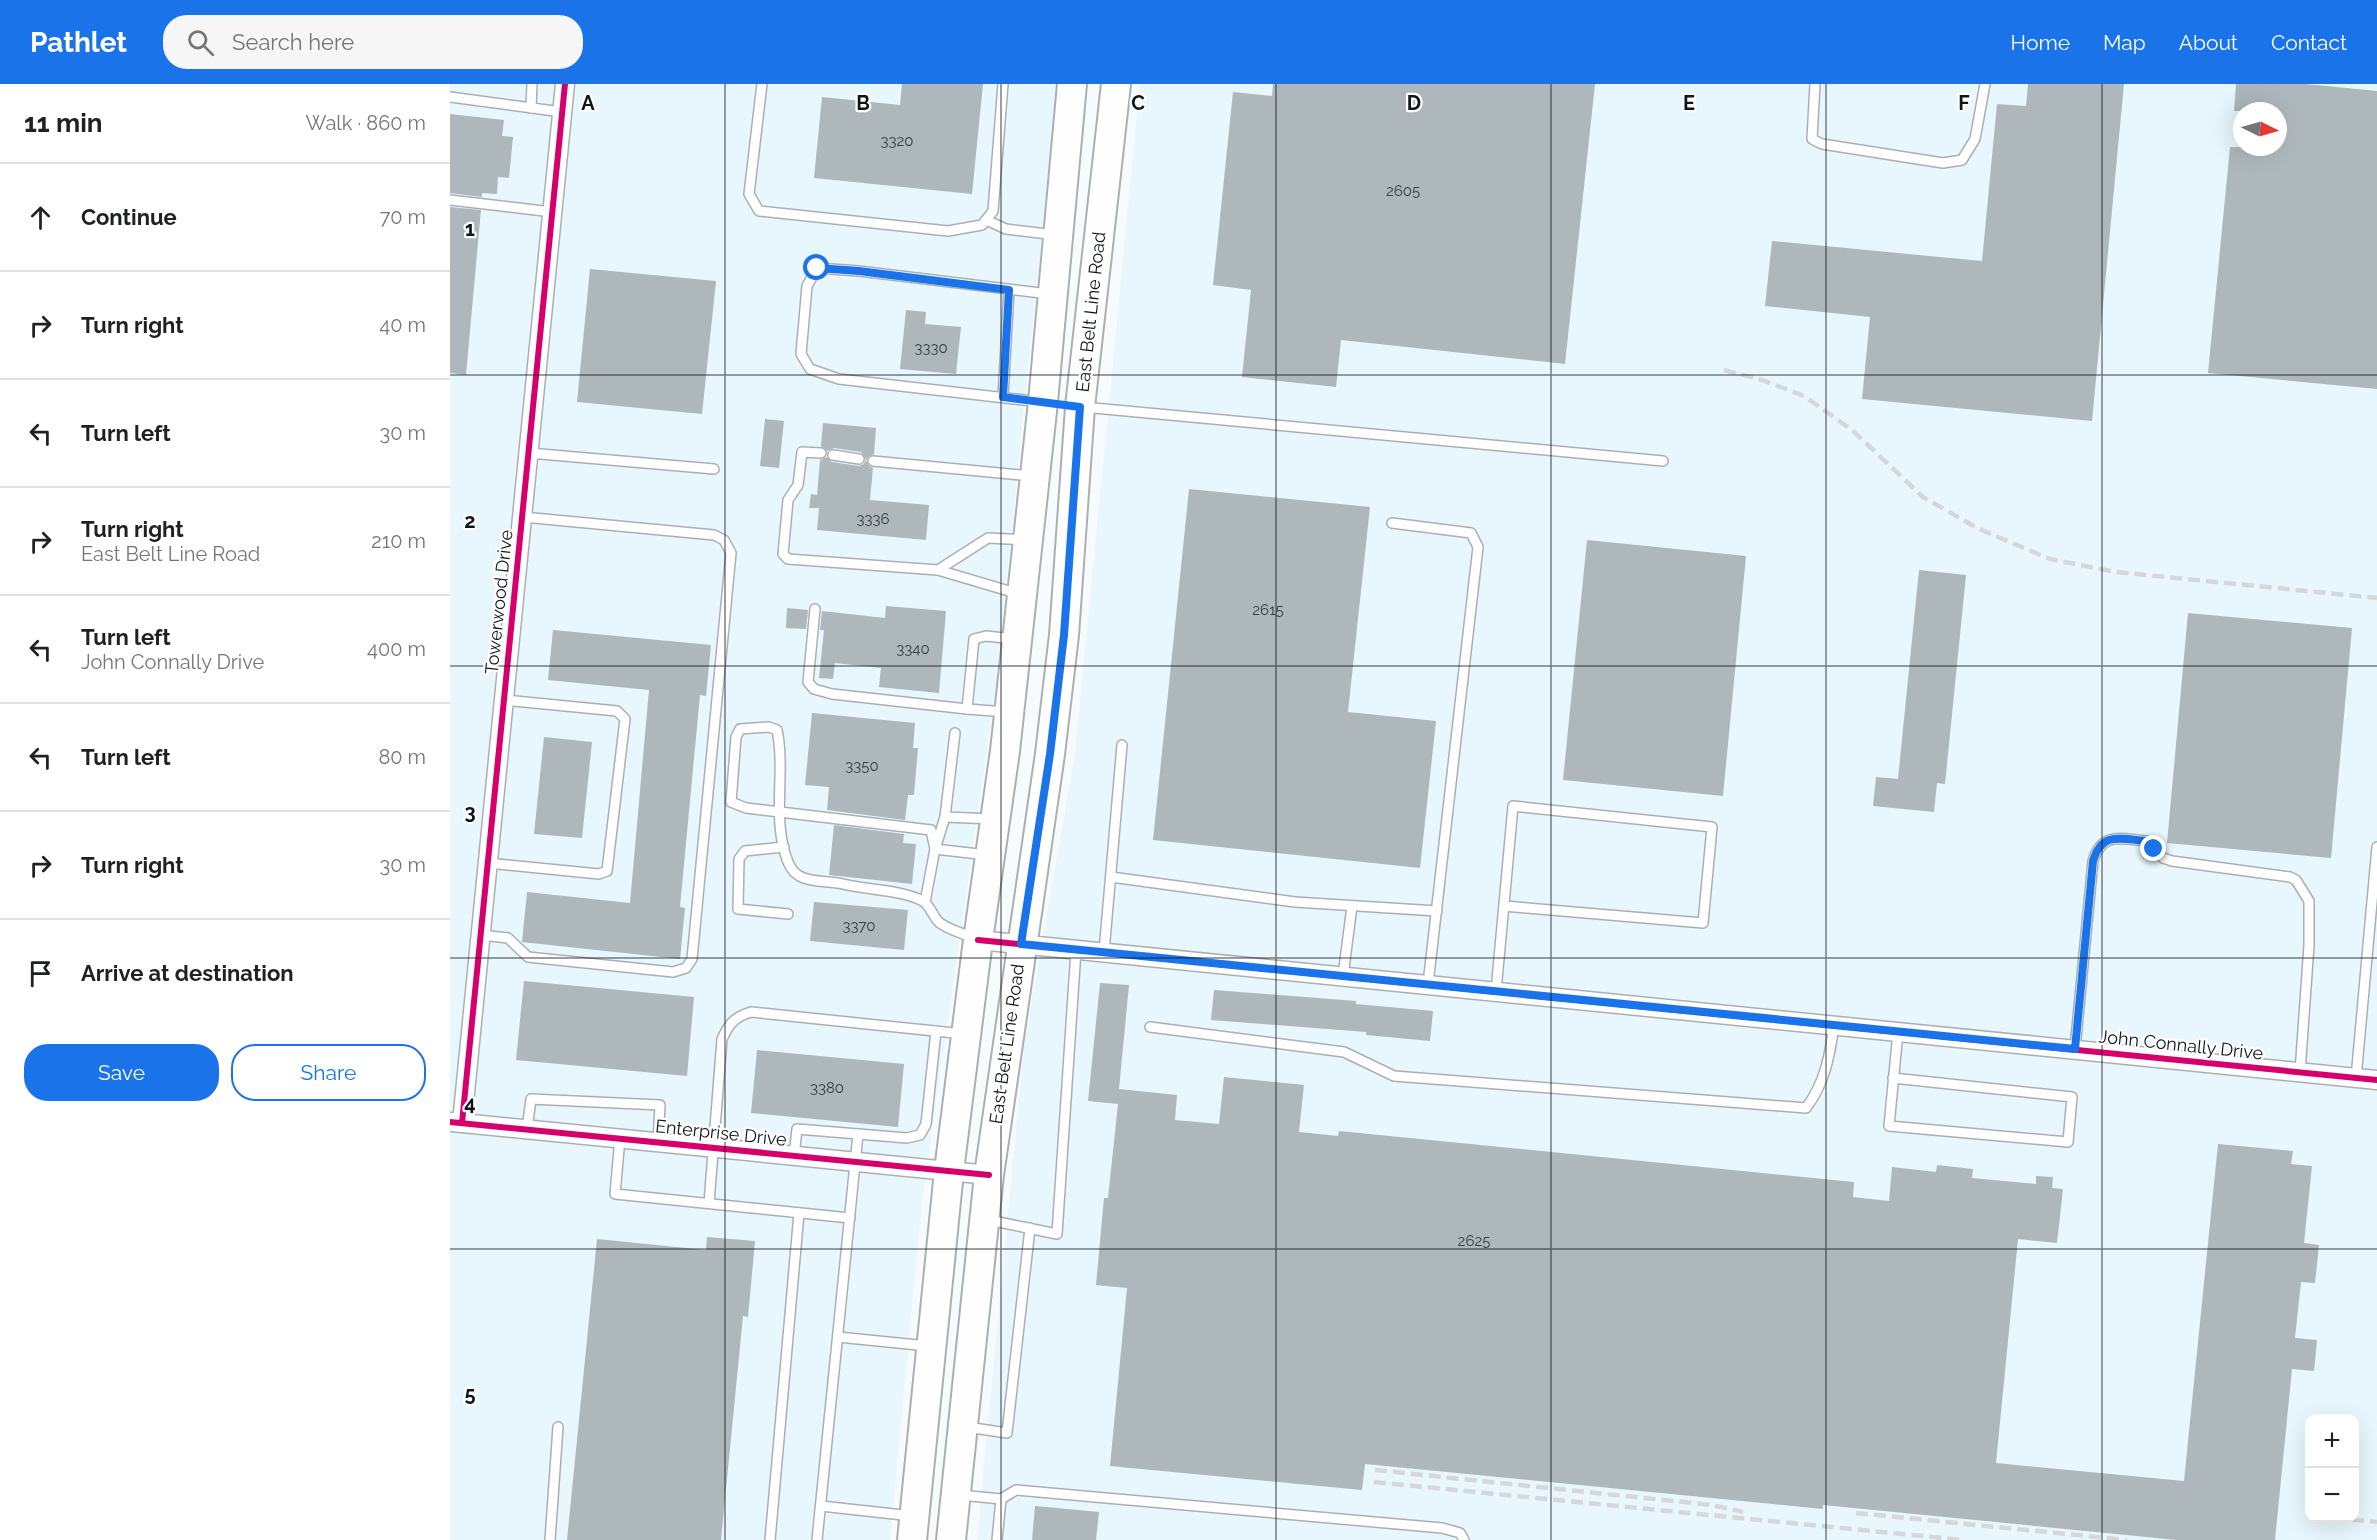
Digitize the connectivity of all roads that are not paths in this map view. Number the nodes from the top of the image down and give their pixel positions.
1 (532, 84) edge
2 (565, 84) edge
3 (762, 84) edge
4 (1003, 84) edge
5 (1070, 84) edge
6 (1116, 84) edge
7 (1815, 84) edge
8 (1985, 84) edge
9 (450, 97) edge
10 (531, 108) junction
11 (562, 112) junction
12 (450, 200) edge
13 (552, 212) junction
14 (986, 220) junction
15 (1059, 235) junction
16 (1009, 290) junction
17 (1053, 295) junction
18 (1003, 397) junction
19 (1043, 402) junction
20 (1080, 407) junction
21 (529, 453) junction
22 (821, 453) dead end
23 (833, 456) dead end
24 (859, 459) dead end
25 (1663, 461) dead end
26 (873, 462) dead end
27 (714, 469) dead end
28 (1035, 476) junction
29 (522, 517) junction
30 (1392, 523) dead end
31 (1027, 540) junction
32 (938, 570) junction
33 (1021, 594) junction
34 (814, 609) dead end
35 (1017, 639) junction
36 (504, 700) junction
37 (967, 709) junction
38 (1009, 712) junction
39 (955, 733) dead end
40 (1122, 745) dead end
41 (780, 810) junction
42 (945, 817) junction
43 (995, 819) junction
44 (784, 847) junction
45 (2377, 847) edge
46 (935, 849) junction
47 (990, 855) junction
48 (488, 863) junction
49 (1111, 877) junction
50 (925, 902) junction
51 (1352, 906) junction
52 (1504, 906) junction
53 (1437, 911) junction
54 (788, 914) dead end
55 (481, 935) junction
56 (978, 940) junction
57 (1021, 944) junction
58 (1076, 950) junction
59 (1104, 952) junction
60 (1343, 976) junction
61 (1428, 984) junction
62 (1497, 991) junction
63 (1834, 1025) junction
64 (1150, 1028) dead end
65 (936, 1031) junction
66 (1898, 1032) junction
67 (966, 1034) junction
68 (2075, 1049) junction
69 (2300, 1072) junction
70 (2356, 1077) junction
71 (1893, 1078) junction
72 (2377, 1080) edge
73 (456, 1122) edge
74 (527, 1129) junction
75 (858, 1134) junction
76 (620, 1138) junction
77 (658, 1142) junction
78 (713, 1147) junction
79 (795, 1156) junction
80 (856, 1162) junction
81 (949, 1171) junction
82 (989, 1175) junction
83 (709, 1203) junction
84 (800, 1213) junction
85 (850, 1218) junction
86 (985, 1219) junction
87 (1030, 1228) junction
88 (838, 1337) junction
89 (930, 1347) junction
90 (558, 1426) dead end
91 (963, 1426) junction
92 (956, 1495) junction
93 (1001, 1499) junction
94 (821, 1506) junction
95 (914, 1528) edge
96 (550, 1540) edge
97 (770, 1540) edge
98 (817, 1540) edge
99 (951, 1540) edge
100 (997, 1540) edge
101 (1464, 1540) edge

1 - 10 lane
2 - 11 street, Towerwood Drive
3 - 14 lane
4 - 14 lane
5 - 15 main road
6 - 20 main road, East Belt Line Road
7 - 8 lane
9 - 10 lane
10 - 11 lane
11 - 13 street, Towerwood Drive
12 - 13 lane
13 - 21 street, Towerwood Drive
14 - 15 lane
15 - 17 main road
16 - 17 lane
16 - 18 lane
16 - 18 lane
17 - 19 main road
18 - 19 lane
19 - 20 main road
19 - 28 main road
20 - 25 lane
20 - 57 main road, East Belt Line Road
21 - 27 lane
21 - 29 street, Towerwood Drive
22 - 32 lane
23 - 24 lane
26 - 28 lane
28 - 31 main road
29 - 36 street, Towerwood Drive
29 - 55 lane
30 - 53 lane
31 - 32 lane
31 - 33 main road
32 - 33 lane
33 - 35 main road
34 - 37 lane
35 - 37 lane
35 - 38 main road
36 - 48 street, Towerwood Drive
36 - 48 lane
37 - 38 lane
38 - 43 main road
39 - 42 lane
40 - 49 lane
41 - 41 lane
41 - 44 lane
41 - 46 lane
42 - 43 lane
42 - 46 lane
43 - 47 main road
44 - 50 lane
44 - 54 lane
45 - 70 lane
46 - 47 lane
46 - 50 lane
47 - 56 main road
48 - 55 street, Towerwood Drive
49 - 51 lane
49 - 59 lane
50 - 56 lane
51 - 53 lane
51 - 60 lane
52 - 52 lane
52 - 62 lane
53 - 61 lane
55 - 73 street, Towerwood Drive
56 - 57 street, John Connally Drive
56 - 67 main road
57 - 58 street, John Connally Drive
57 - 82 main road, East Belt Line Road
58 - 59 street, John Connally Drive
58 - 87 lane
59 - 60 street, John Connally Drive
60 - 61 street, John Connally Drive
61 - 62 street, John Connally Drive
62 - 63 street, John Connally Drive
63 - 64 lane
63 - 66 street, John Connally Drive
65 - 67 lane
65 - 75 lane
65 - 78 lane
66 - 68 street, John Connally Drive
66 - 71 lane
67 - 81 main road
68 - 69 street, John Connally Drive
68 - 69 lane
69 - 70 street, John Connally Drive
70 - 72 street, John Connally Drive
71 - 71 lane
73 - 74 street, Enterprise Drive
74 - 76 street, Enterprise Drive
74 - 77 lane
75 - 79 lane
75 - 80 lane
76 - 77 street, Enterprise Drive
76 - 83 lane
77 - 78 street, Enterprise Drive
78 - 79 street, Enterprise Drive
78 - 83 lane
79 - 80 street, Enterprise Drive
80 - 81 street, Enterprise Drive
80 - 85 lane
81 - 82 street, Enterprise Drive
81 - 89 main road
82 - 86 main road, East Belt Line Road
83 - 84 lane
84 - 85 lane
84 - 97 lane
85 - 88 lane
86 - 87 lane
86 - 91 main road, East Belt Line Road
87 - 91 lane
88 - 89 lane
88 - 94 lane
89 - 95 main road
90 - 96 lane
91 - 92 main road, East Belt Line Road
92 - 93 lane
92 - 99 main road, East Belt Line Road
93 - 100 lane
93 - 101 lane
94 - 95 lane
94 - 98 lane

